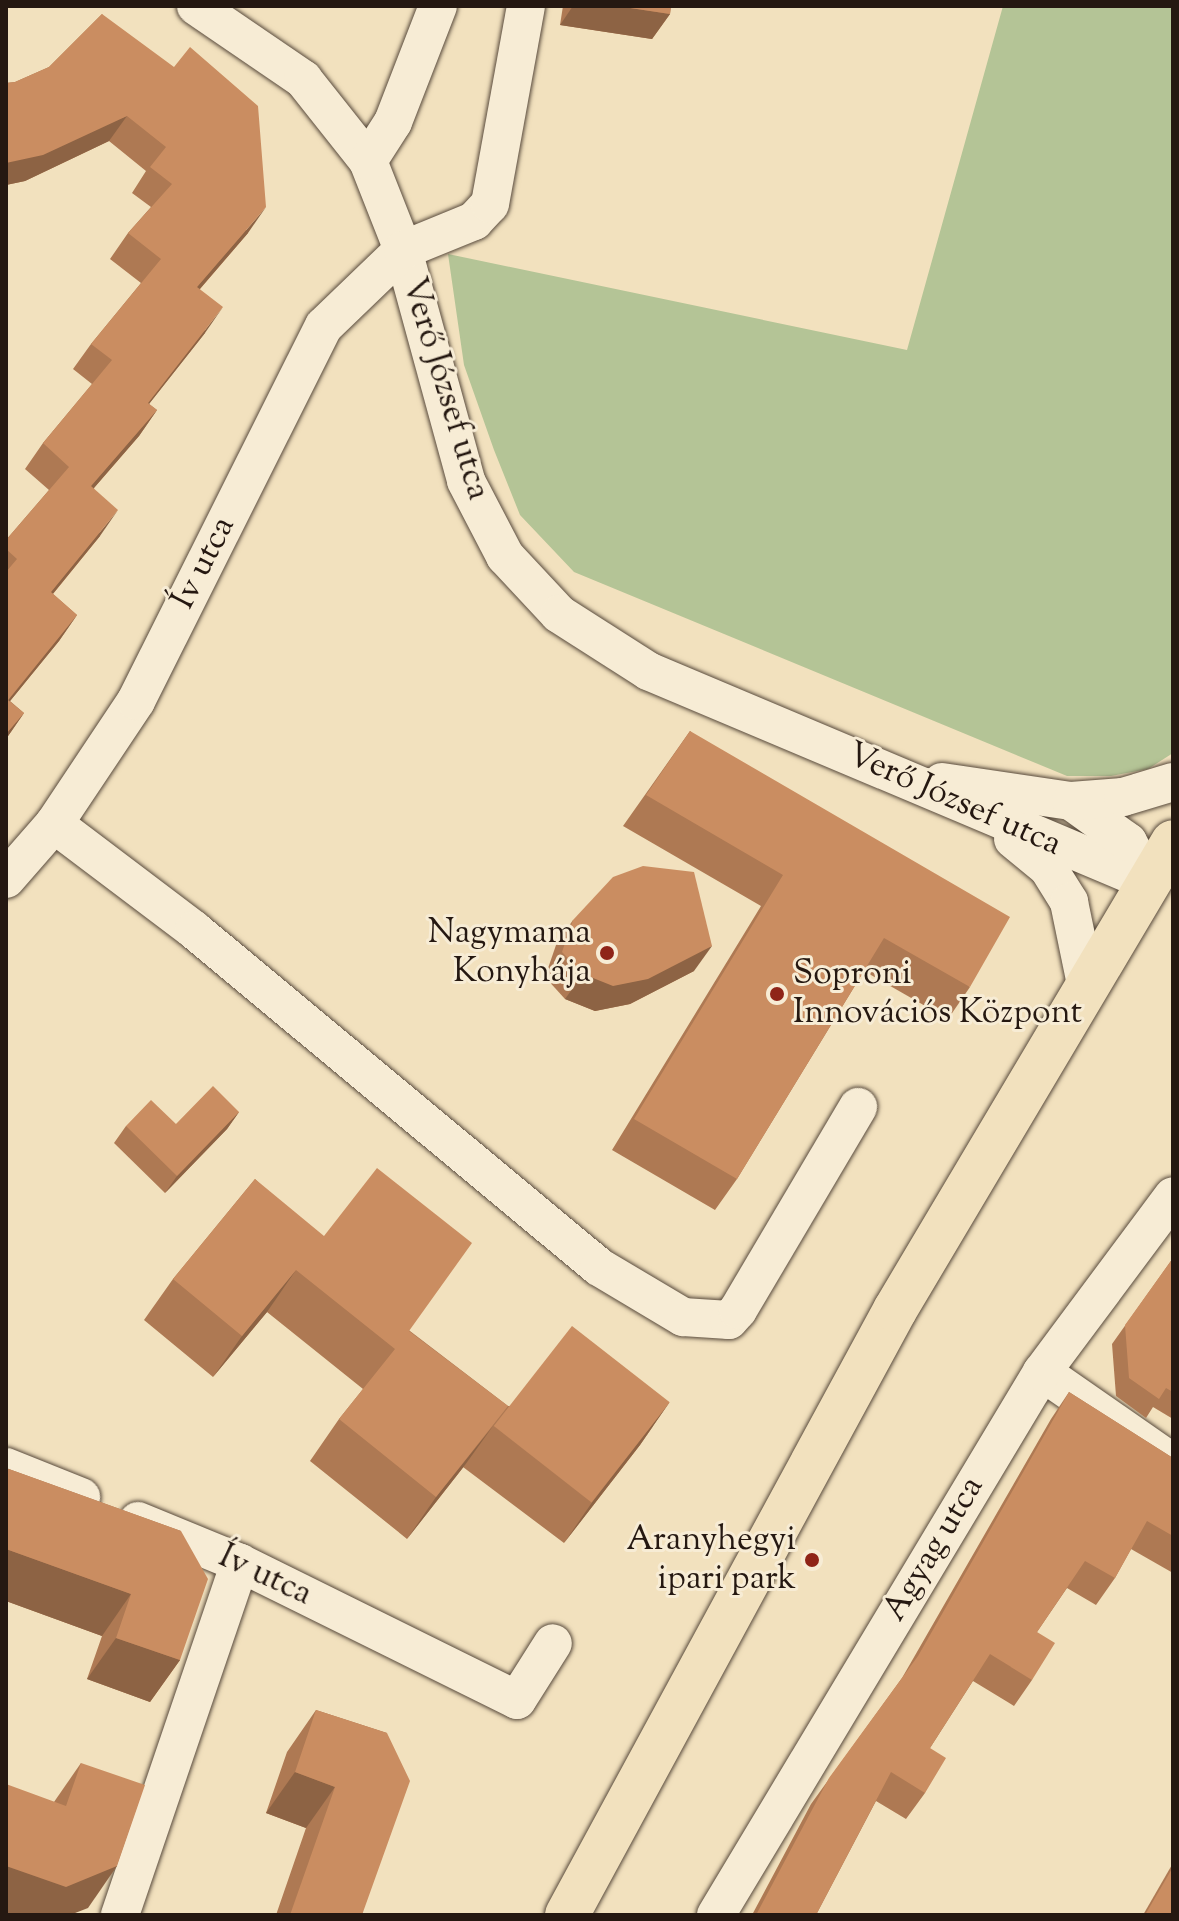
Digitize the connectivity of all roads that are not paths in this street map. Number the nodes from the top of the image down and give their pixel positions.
1 (196, 6) edge
2 (438, 6) edge
3 (526, 6) edge
4 (368, 161) junction
5 (403, 250) junction
6 (907, 777) junction
7 (1173, 782) edge
8 (1071, 801) junction
9 (54, 824) junction
10 (1173, 842) edge
11 (6, 879) edge
12 (1149, 882) junction
13 (1086, 984) junction
14 (858, 1107) dead end
15 (1173, 1196) edge
16 (1042, 1372) junction
17 (1173, 1463) edge
18 (6, 1467) edge
19 (240, 1563) junction
20 (553, 1643) dead end
21 (120, 1915) edge
22 (567, 1915) edge
23 (716, 1915) edge

1 - 4 street, Verő József utca
2 - 4 street
3 - 5 street
4 - 5 street, Verő József utca
5 - 6 street, Verő József utca
5 - 9 street, Ív utca
6 - 8 street
6 - 12 street, Verő József utca
6 - 13 street
7 - 8 street
8 - 12 street
9 - 11 street, Ív utca
9 - 14 street
10 - 12 main road
12 - 13 main road
13 - 22 main road
15 - 16 street, Agyag utca
16 - 17 street
16 - 23 street, Agyag utca
18 - 19 street, Ív utca
19 - 20 street, Ív utca
19 - 21 street

